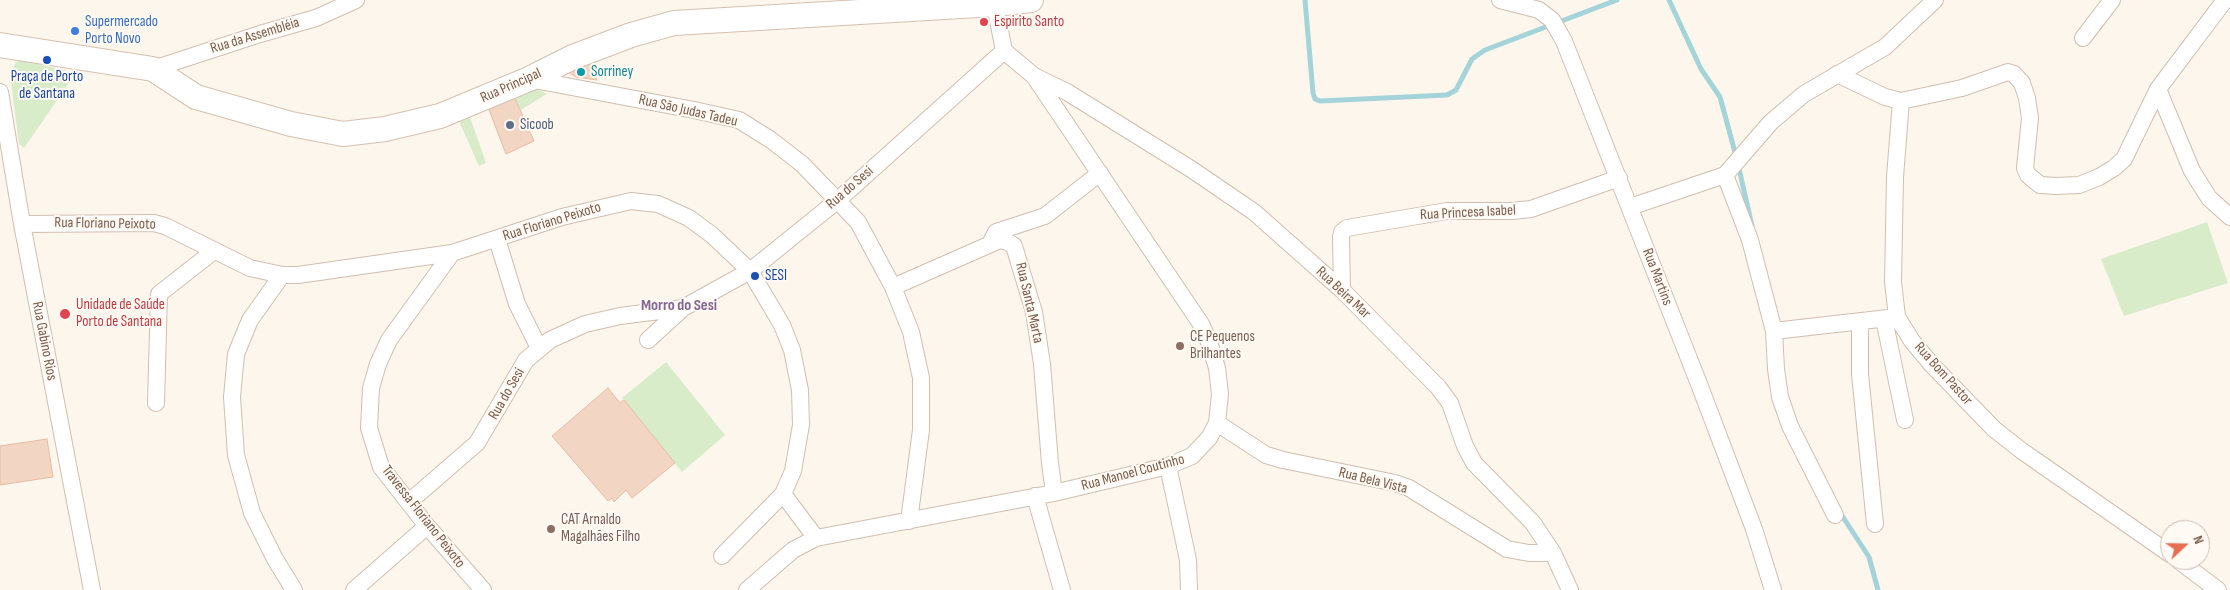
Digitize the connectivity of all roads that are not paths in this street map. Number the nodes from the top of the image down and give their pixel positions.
1 (356, 0) edge
2 (1031, 0) edge
3 (1500, 0) edge
4 (1935, 0) edge
5 (2112, 0) edge
6 (2225, 0) edge
7 (995, 2) edge
8 (2083, 38) dead end
9 (0, 46) edge
10 (1004, 50) junction
11 (153, 69) junction
12 (1837, 74) junction
13 (1034, 76) junction
14 (529, 79) junction
15 (2158, 89) junction
16 (0, 92) edge
17 (1901, 100) junction
18 (1100, 173) junction
19 (1725, 175) junction
20 (1619, 178) junction
21 (838, 200) junction
22 (1630, 207) junction
23 (2230, 217) edge
24 (22, 224) junction
25 (496, 239) junction
26 (990, 244) junction
27 (214, 251) junction
28 (452, 253) junction
29 (750, 271) junction
30 (282, 275) junction
31 (893, 287) junction
32 (1342, 290) junction
33 (683, 308) junction
34 (1890, 318) junction
35 (1860, 322) junction
36 (1774, 331) junction
37 (648, 340) dead end
38 (539, 348) junction
39 (156, 403) dead end
40 (1904, 420) dead end
41 (1217, 423) junction
42 (1168, 466) junction
43 (1054, 493) junction
44 (783, 494) junction
45 (1035, 496) junction
46 (409, 502) junction
47 (1835, 515) dead end
48 (909, 521) junction
49 (1875, 524) dead end
50 (427, 526) junction
51 (816, 538) junction
52 (2160, 547) edge
53 (1553, 553) junction
54 (722, 556) dead end
55 (2191, 570) edge
56 (92, 590) edge
57 (294, 590) edge
58 (354, 590) edge
59 (483, 590) edge
60 (747, 590) edge
61 (1062, 590) edge
62 (1189, 590) edge
63 (1570, 590) edge
64 (1773, 590) edge
65 (2218, 590) edge

1 - 11 street, Rua da Assembléia
2 - 7 street, Rua Principal
3 - 20 street, Rua Martins
4 - 12 street
5 - 8 street
6 - 15 street
7 - 10 street
7 - 14 street, Rua Principal
9 - 11 street, Rua Principal
10 - 13 street, Rua Manoel Coutinho
10 - 21 street, Rua do Sesi
11 - 14 street, Rua Principal
12 - 17 street
12 - 19 street
13 - 18 street, Rua Manoel Coutinho
13 - 32 street, Rua Beira Mar
14 - 21 street, Rua São Judas Tadeu
15 - 17 street
15 - 23 street
16 - 24 street, Rua Gabino Rios
17 - 34 street, Rua Bom Pastor
18 - 26 street
18 - 41 street, Rua Manoel Coutinho
19 - 22 street
19 - 36 street
20 - 22 street, Rua Martins
20 - 32 street, Rua Princesa Isabel
21 - 29 street, Rua do Sesi
21 - 31 street, Rua São Judas Tadeu
22 - 64 street, Rua Martins
24 - 27 street, Rua Floriano Peixoto
24 - 56 street, Rua Gabino Rios
25 - 28 street, Rua Floriano Peixoto
25 - 29 street, Rua Floriano Peixoto
25 - 38 street
26 - 31 street, Rua Santa Marta
26 - 43 street, Rua Santa Marta
27 - 30 street, Rua Floriano Peixoto
27 - 39 street
28 - 30 street, Rua Floriano Peixoto
28 - 46 street, Travessa Floriano Peixoto
29 - 33 street, Rua do Sesi
29 - 44 street, Rua Floriano Peixoto
30 - 57 street
31 - 48 street, Rua São Judas Tadeu
32 - 53 street, Rua Beira Mar
33 - 37 street, Rua do Sesi
33 - 38 street, Rua do Sesi
34 - 35 street
34 - 40 street
34 - 52 street, Rua Bom Pastor
35 - 36 street
35 - 49 street
36 - 47 street
38 - 46 street, Rua do Sesi
41 - 42 street, Rua Manoel Coutinho
41 - 53 street, Rua Bela Vista
42 - 43 street, Rua Manoel Coutinho
42 - 62 street
43 - 45 street, Rua Manoel Coutinho
44 - 51 street
44 - 54 street, Rua Floriano Peixoto
45 - 48 street, Rua Manoel Coutinho
45 - 61 street
46 - 50 street, Travessa Floriano Peixoto
48 - 51 street, Rua Manoel Coutinho
50 - 58 street
50 - 59 street, Travessa Floriano Peixoto
51 - 60 street, Rua Manoel Coutinho
53 - 63 street, Rua Beira Mar
55 - 65 street

